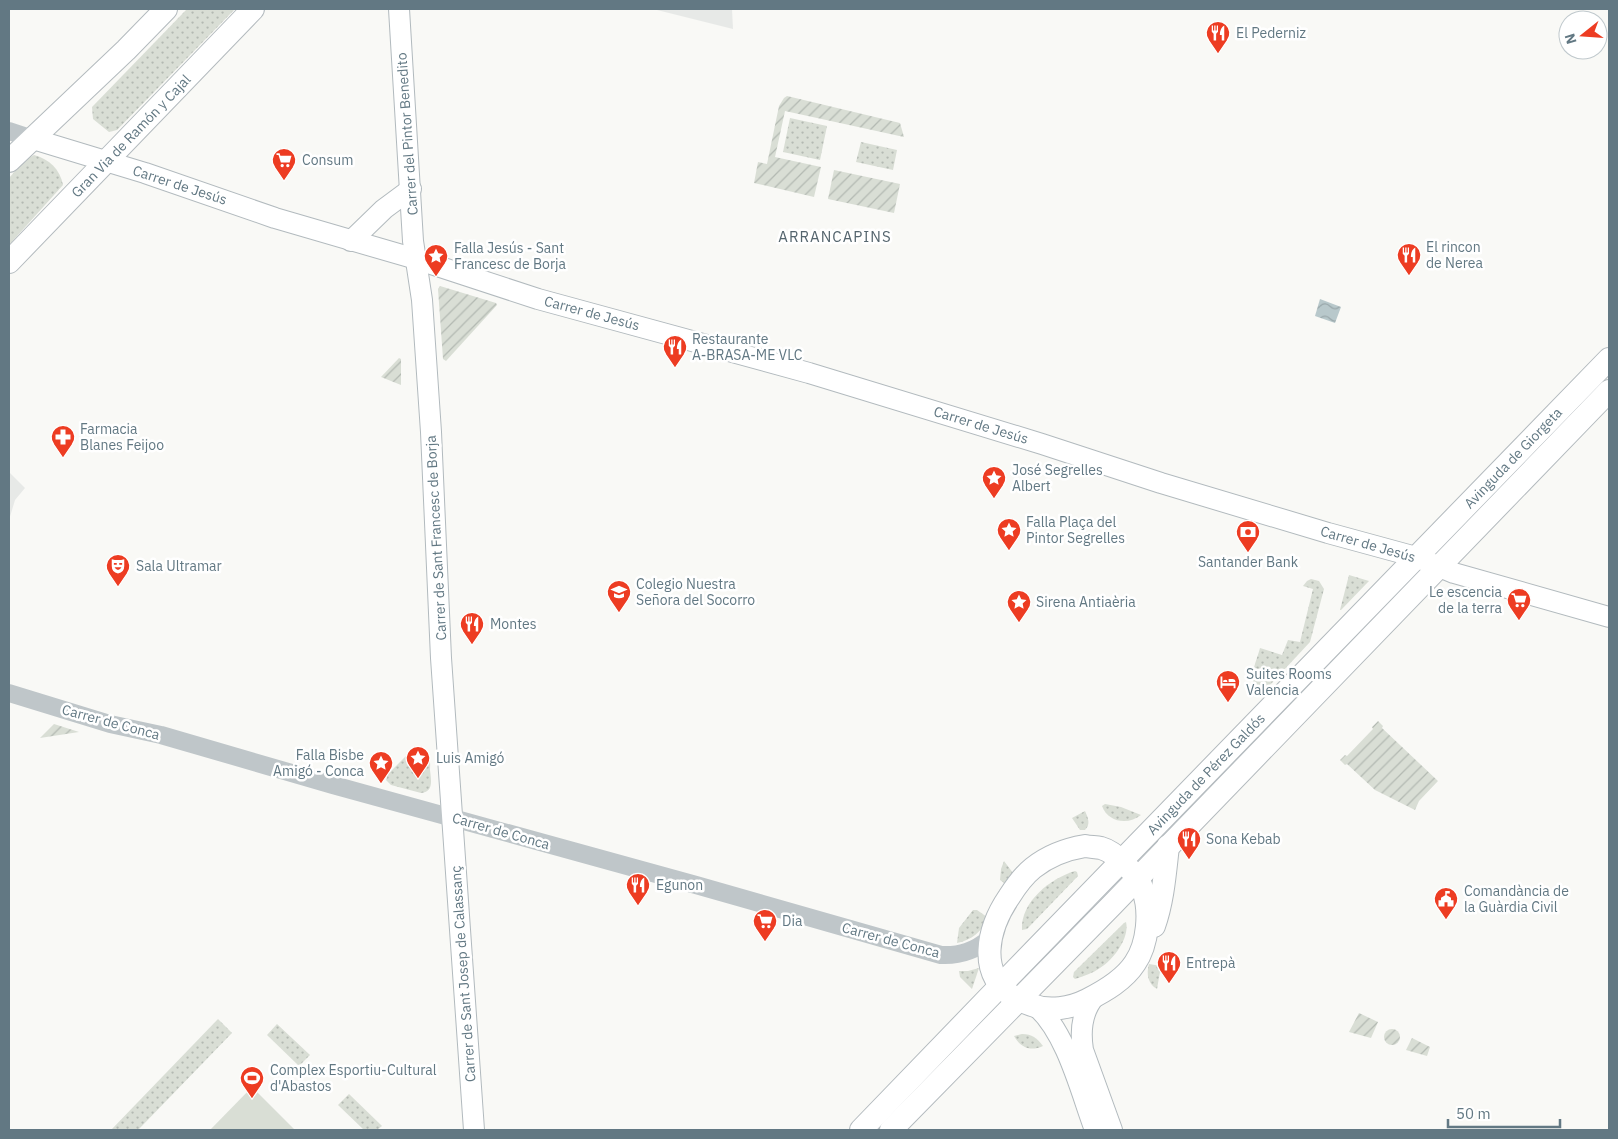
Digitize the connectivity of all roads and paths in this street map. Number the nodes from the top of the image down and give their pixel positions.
1 (166, 9) edge
2 (253, 9) edge
3 (399, 9) edge
4 (9, 131) edge
5 (33, 139) junction
6 (9, 161) edge
7 (107, 161) junction
8 (411, 189) junction
9 (351, 241) junction
10 (416, 259) junction
11 (9, 262) edge
12 (1609, 359) edge
13 (1609, 391) edge
14 (1416, 557) junction
15 (1438, 566) junction
16 (1609, 617) edge
17 (9, 693) edge
18 (452, 817) junction
19 (1168, 846) junction
20 (1121, 862) junction
21 (1137, 879) junction
22 (990, 938) junction
23 (1140, 955) junction
24 (1001, 985) junction
25 (1095, 996) junction
26 (1028, 1004) junction
27 (895, 1119) edge
28 (474, 1130) edge
29 (861, 1130) edge
30 (866, 1130) edge
31 (1095, 1130) edge
32 (1112, 1130) edge

1 - 5 main road
2 - 7 main road, Gran Via de Ramón y Cajal
3 - 8 main road, Carrer del Pintor Benedito
4 - 5 street, Carrer de Jesús
5 - 6 main road
5 - 7 main road, Carrer de Jesús
7 - 9 main road, Carrer de Jesús
7 - 11 main road, Gran Via de Ramón y Cajal
8 - 9 main road
8 - 10 main road, Carrer del Pintor Benedito
9 - 10 main road, Carrer de Jesús
10 - 14 main road, Carrer de Jesús
10 - 18 main road, Carrer de Sant Francesc de Borja
12 - 14 main road, Avinguda de Giorgeta
13 - 15 main road, Avinguda de Giorgeta
14 - 15 main road, Carrer de Jesús
14 - 20 main road, Avinguda de Pérez Galdós
15 - 16 main road, Carrer de Jesús
15 - 19 main road, Avinguda de Pérez Galdós
17 - 18 street, Carrer de Conca
18 - 22 street, Carrer de Conca
18 - 28 main road, Carrer de Sant Josep de Calassanç
19 - 21 main road, Avinguda de Pérez Galdós
19 - 23 main road, Avinguda de Pérez Galdós
20 - 21 main road, Avinguda de Pérez Galdós
20 - 22 main road, Avinguda de Pérez Galdós
20 - 24 main road, Avinguda de Pérez Galdós
21 - 23 main road, Avinguda de Pérez Galdós
21 - 26 main road, Avinguda de Pérez Galdós
22 - 24 main road, Avinguda de Pérez Galdós
23 - 25 main road, Avinguda de Pérez Galdós
24 - 26 main road, Avinguda de Pérez Galdós
24 - 27 main road, Avinguda de Pérez Galdós
25 - 26 main road, Avinguda de Pérez Galdós
25 - 32 main road
26 - 27 main road, Avinguda de Pérez Galdós
26 - 31 main road
27 - 29 main road, Avinguda de Pérez Galdós
27 - 30 main road, Avinguda de Pérez Galdós

